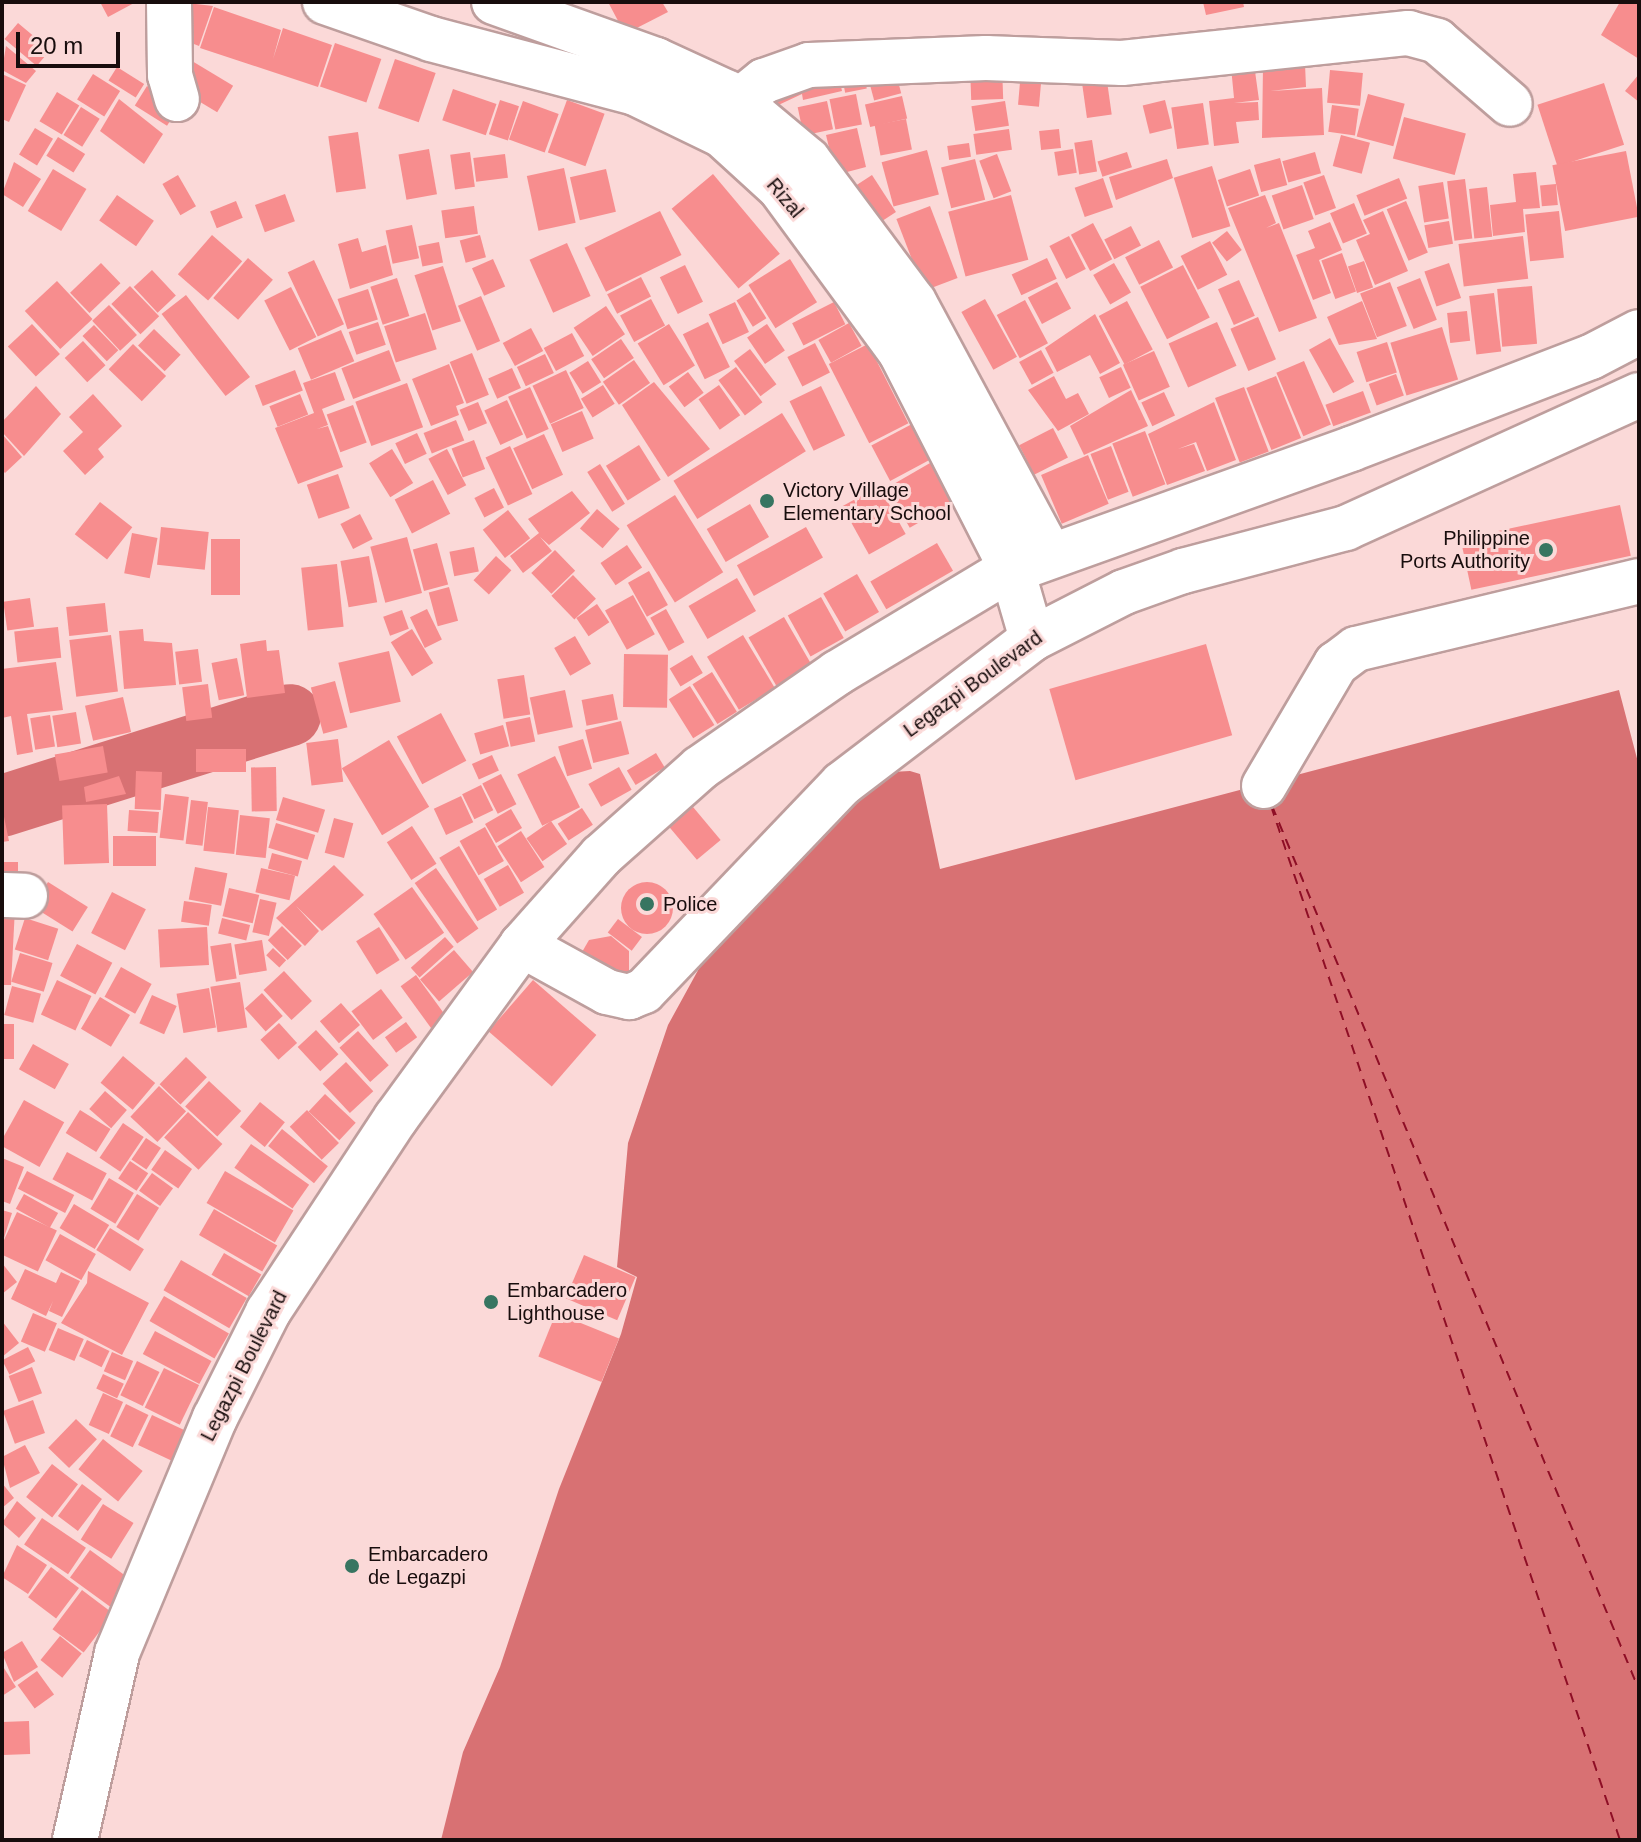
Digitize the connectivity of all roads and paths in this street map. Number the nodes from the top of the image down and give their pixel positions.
1 (169, 2) edge
2 (325, 2) edge
3 (494, 2) edge
4 (646, 77) junction
5 (177, 99) dead end
6 (1510, 104) dead end
7 (730, 110) junction
8 (1639, 332) edge
9 (1639, 395) edge
10 (1031, 562) junction
11 (1639, 581) edge
12 (1032, 639) junction
13 (1264, 786) dead end
14 (522, 945) junction
15 (75, 1840) edge

1 - 5 street
2 - 4 street, Rizal
3 - 4 street, Rizal
4 - 7 street, Rizal
6 - 7 street
7 - 10 street, Rizal
8 - 10 street, Legazpi Boulevard
9 - 12 street, Legazpi Boulevard
10 - 12 street, Rizal
10 - 14 street, Legazpi Boulevard
11 - 13 street
12 - 14 street, Legazpi Boulevard
14 - 15 street, Legazpi Boulevard

